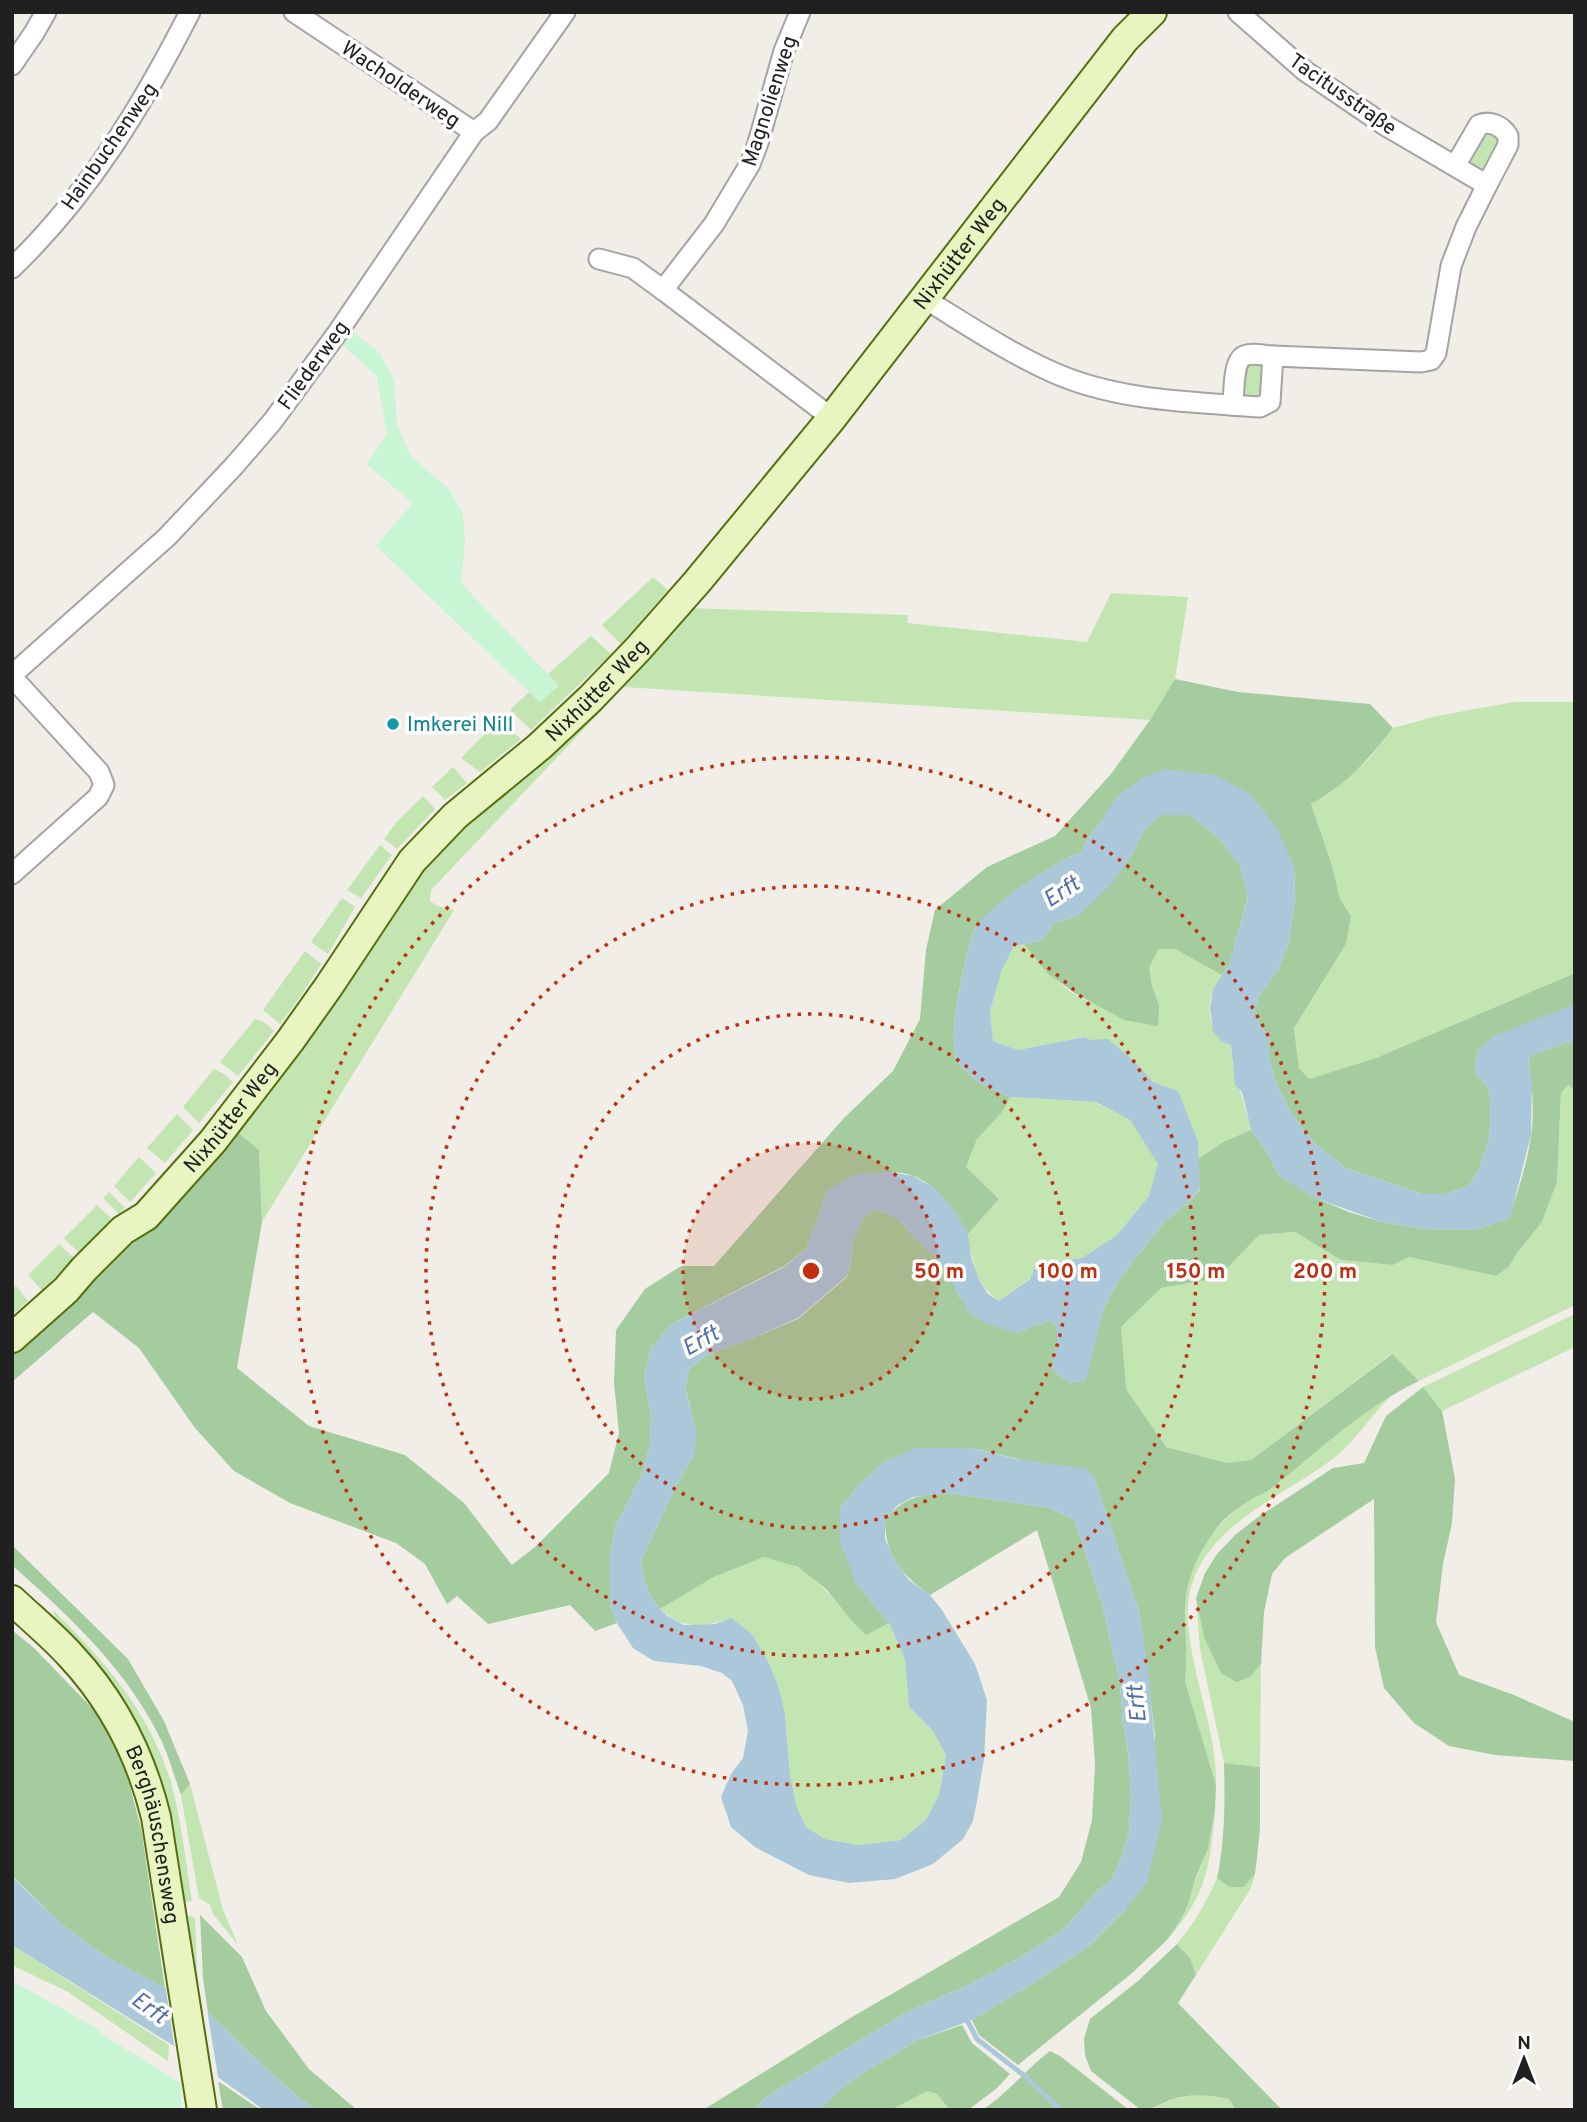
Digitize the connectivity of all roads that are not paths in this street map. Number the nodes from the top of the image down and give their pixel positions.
1 (46, 12) edge
2 (190, 12) edge
3 (294, 12) edge
4 (565, 12) edge
5 (800, 12) edge
6 (1152, 12) edge
7 (1238, 12) edge
8 (12, 65) edge
9 (474, 132) junction
10 (1455, 166) junction
11 (1487, 185) junction
12 (599, 259) dead end
13 (12, 268) edge
14 (663, 290) junction
15 (925, 299) junction
16 (1273, 356) junction
17 (1233, 405) junction
18 (832, 418) junction
19 (12, 676) edge
20 (12, 874) edge
21 (12, 1338) edge
22 (12, 1600) edge
23 (202, 2110) edge

1 - 8 street
2 - 13 street, Hainbuchenweg
3 - 9 street, Wacholderweg
4 - 9 street, Fliederweg
5 - 14 street, Magnolienweg
6 - 15 main road, Nixhütter Weg
7 - 10 street, Tacitusstraße
9 - 19 street, Fliederweg
10 - 11 street, Tacitusstraße
10 - 11 street
11 - 16 street
12 - 14 street
14 - 18 street
15 - 17 street
15 - 18 main road, Nixhütter Weg
16 - 17 street
16 - 17 street
18 - 21 main road, Nixhütter Weg
19 - 20 street
22 - 23 main road, Berghäuschensweg

